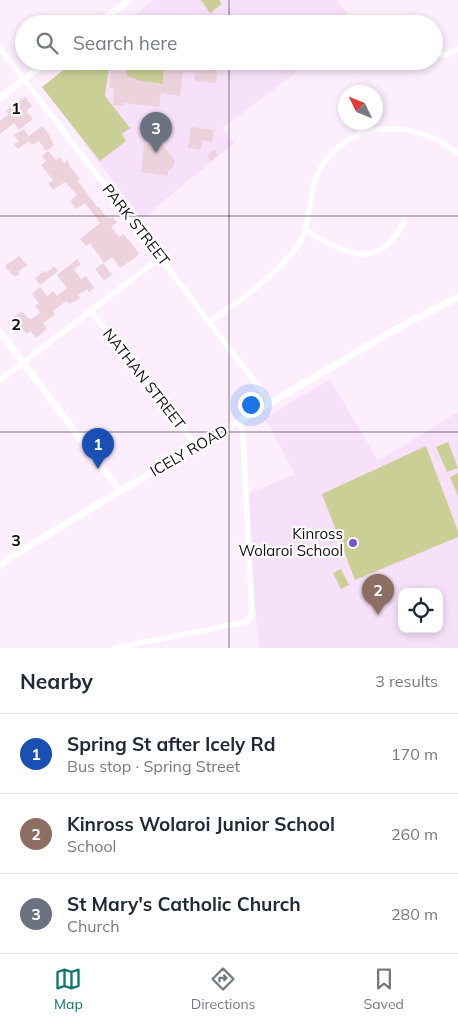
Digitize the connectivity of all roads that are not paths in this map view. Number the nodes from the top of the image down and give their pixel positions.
1 (129, 0) edge
2 (110, 15) edge
3 (0, 48) edge
4 (458, 49) edge
5 (443, 54) edge
6 (15, 68) edge
7 (16, 70) edge
8 (37, 70) edge
9 (24, 80) junction
10 (0, 98) edge
11 (360, 130) edge
12 (361, 133) junction
13 (458, 153) edge
14 (404, 222) dead end
15 (306, 231) junction
16 (160, 258) junction
17 (458, 297) edge
18 (91, 311) junction
19 (210, 322) junction
20 (0, 332) edge
21 (24, 362) junction
22 (0, 380) edge
23 (271, 403) junction
24 (239, 422) junction
25 (197, 447) junction
26 (120, 491) junction
27 (0, 566) edge
28 (115, 648) edge

1 - 2 street
3 - 6 street, PARK STREET
4 - 5 street
7 - 9 street, PARK STREET
8 - 9 street
9 - 10 street
9 - 16 street, PARK STREET
11 - 12 street
12 - 13 street
12 - 15 street
14 - 15 street
15 - 19 street
16 - 18 street
16 - 19 street, PARK STREET
17 - 23 street, ICELY ROAD
18 - 21 street
18 - 25 street, NATHAN STREET
19 - 23 street, PARK STREET
20 - 21 street
21 - 22 street
21 - 26 street
23 - 24 street, ICELY ROAD
24 - 25 street, ICELY ROAD
24 - 28 street
25 - 26 street, ICELY ROAD
26 - 27 street, ICELY ROAD

